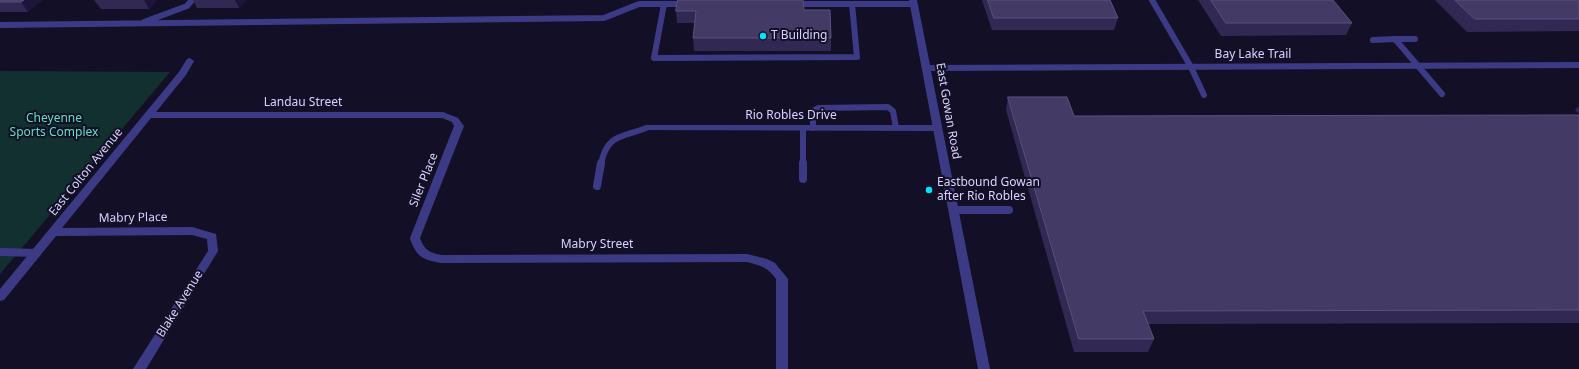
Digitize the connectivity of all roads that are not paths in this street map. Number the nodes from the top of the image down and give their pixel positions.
1 (192, 0) edge
2 (1152, 0) edge
3 (799, 2) edge
4 (913, 2) edge
5 (664, 4) junction
6 (694, 4) edge
7 (791, 4) edge
8 (852, 4) junction
9 (138, 24) junction
10 (0, 25) edge
11 (1395, 39) junction
12 (1373, 40) dead end
13 (1415, 40) dead end
14 (190, 61) dead end
15 (1579, 65) edge
16 (1418, 66) junction
17 (1190, 67) junction
18 (927, 68) junction
19 (1442, 94) dead end
20 (1204, 95) dead end
21 (149, 115) junction
22 (455, 120) joint
23 (646, 128) joint
24 (802, 128) junction
25 (813, 128) junction
26 (896, 128) junction
27 (936, 128) junction
28 (803, 179) dead end
29 (597, 186) dead end
30 (953, 210) junction
31 (1009, 210) dead end
32 (54, 232) junction
33 (212, 237) joint
34 (419, 249) joint
35 (0, 252) edge
36 (37, 253) junction
37 (0, 298) edge
38 (139, 369) edge
39 (782, 369) edge
40 (984, 369) edge

1 - 9 lane
2 - 17 lane
3 - 7 lane
3 - 8 lane
4 - 8 lane
4 - 18 street, East Gowan Road
5 - 6 lane
5 - 8 lane
5 - 9 lane
9 - 10 lane
11 - 12 lane
11 - 13 lane
11 - 16 lane
14 - 21 street, East Colton Avenue
15 - 16 street, Bay Lake Trail
16 - 17 street, Bay Lake Trail
16 - 19 lane
17 - 18 street, Bay Lake Trail
17 - 20 lane
18 - 27 street, East Gowan Road
21 - 22 street, Landau Street
21 - 32 street, East Colton Avenue
22 - 34 street, Siler Place
23 - 24 street, Rio Robles Drive
23 - 29 lane
24 - 25 street, Rio Robles Drive
24 - 28 lane
25 - 26 street, Rio Robles Drive
25 - 26 lane
26 - 27 street, Rio Robles Drive
27 - 30 street, East Gowan Road
30 - 31 lane
30 - 40 street, East Gowan Road
32 - 33 street, Mabry Place
32 - 36 street, East Colton Avenue
33 - 38 street, Blake Avenue
34 - 39 street, Mabry Street
35 - 36 lane
36 - 37 street, East Colton Avenue

